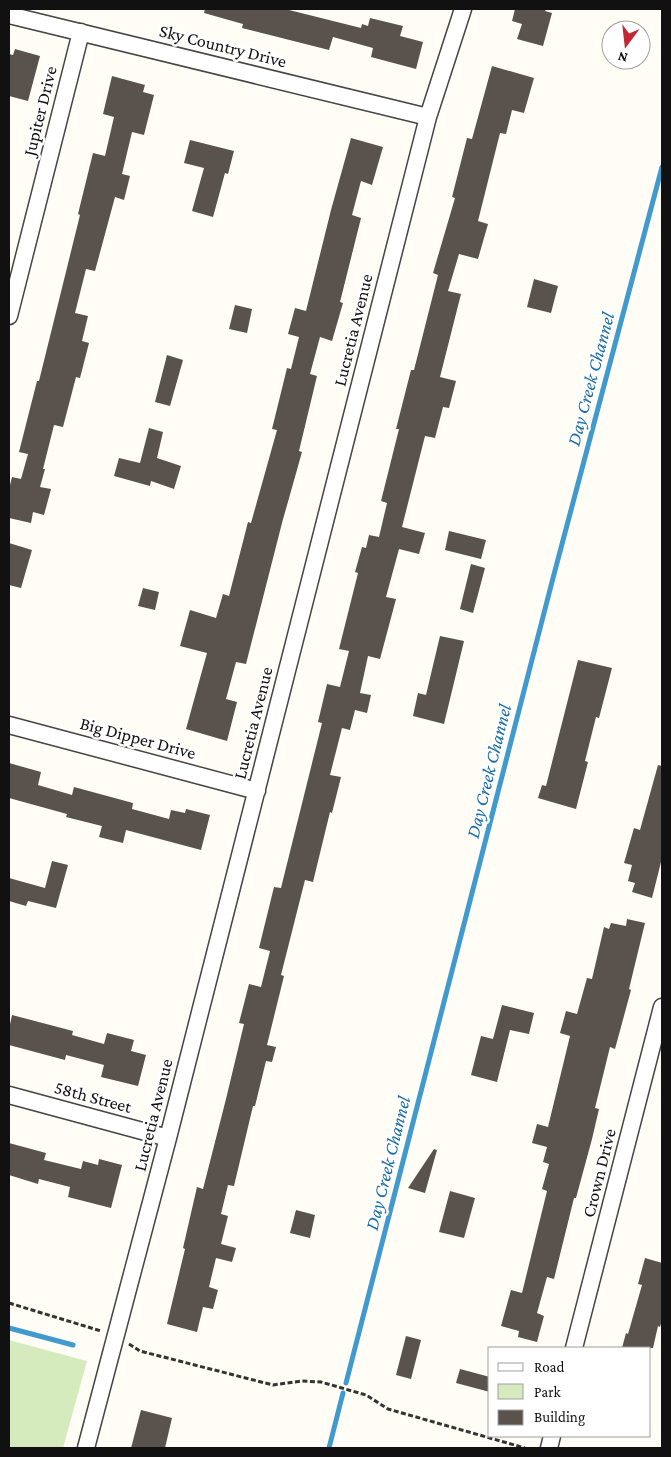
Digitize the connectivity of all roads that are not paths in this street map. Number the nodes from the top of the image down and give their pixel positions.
1 (462, 9) edge
2 (9, 15) edge
3 (80, 32) junction
4 (428, 117) junction
5 (9, 316) edge
6 (9, 725) edge
7 (256, 791) junction
8 (662, 1007) edge
9 (9, 1095) edge
10 (168, 1138) junction
11 (574, 1347) edge
12 (86, 1448) edge

1 - 4 street, Lucretia Avenue
2 - 3 street, Sky Country Drive
3 - 4 street, Sky Country Drive
3 - 5 street, Jupiter Drive
4 - 7 street, Lucretia Avenue
6 - 7 street, Big Dipper Drive
7 - 10 street, Lucretia Avenue
8 - 11 street, Crown Drive
9 - 10 street, 58th Street
10 - 12 street, Lucretia Avenue

